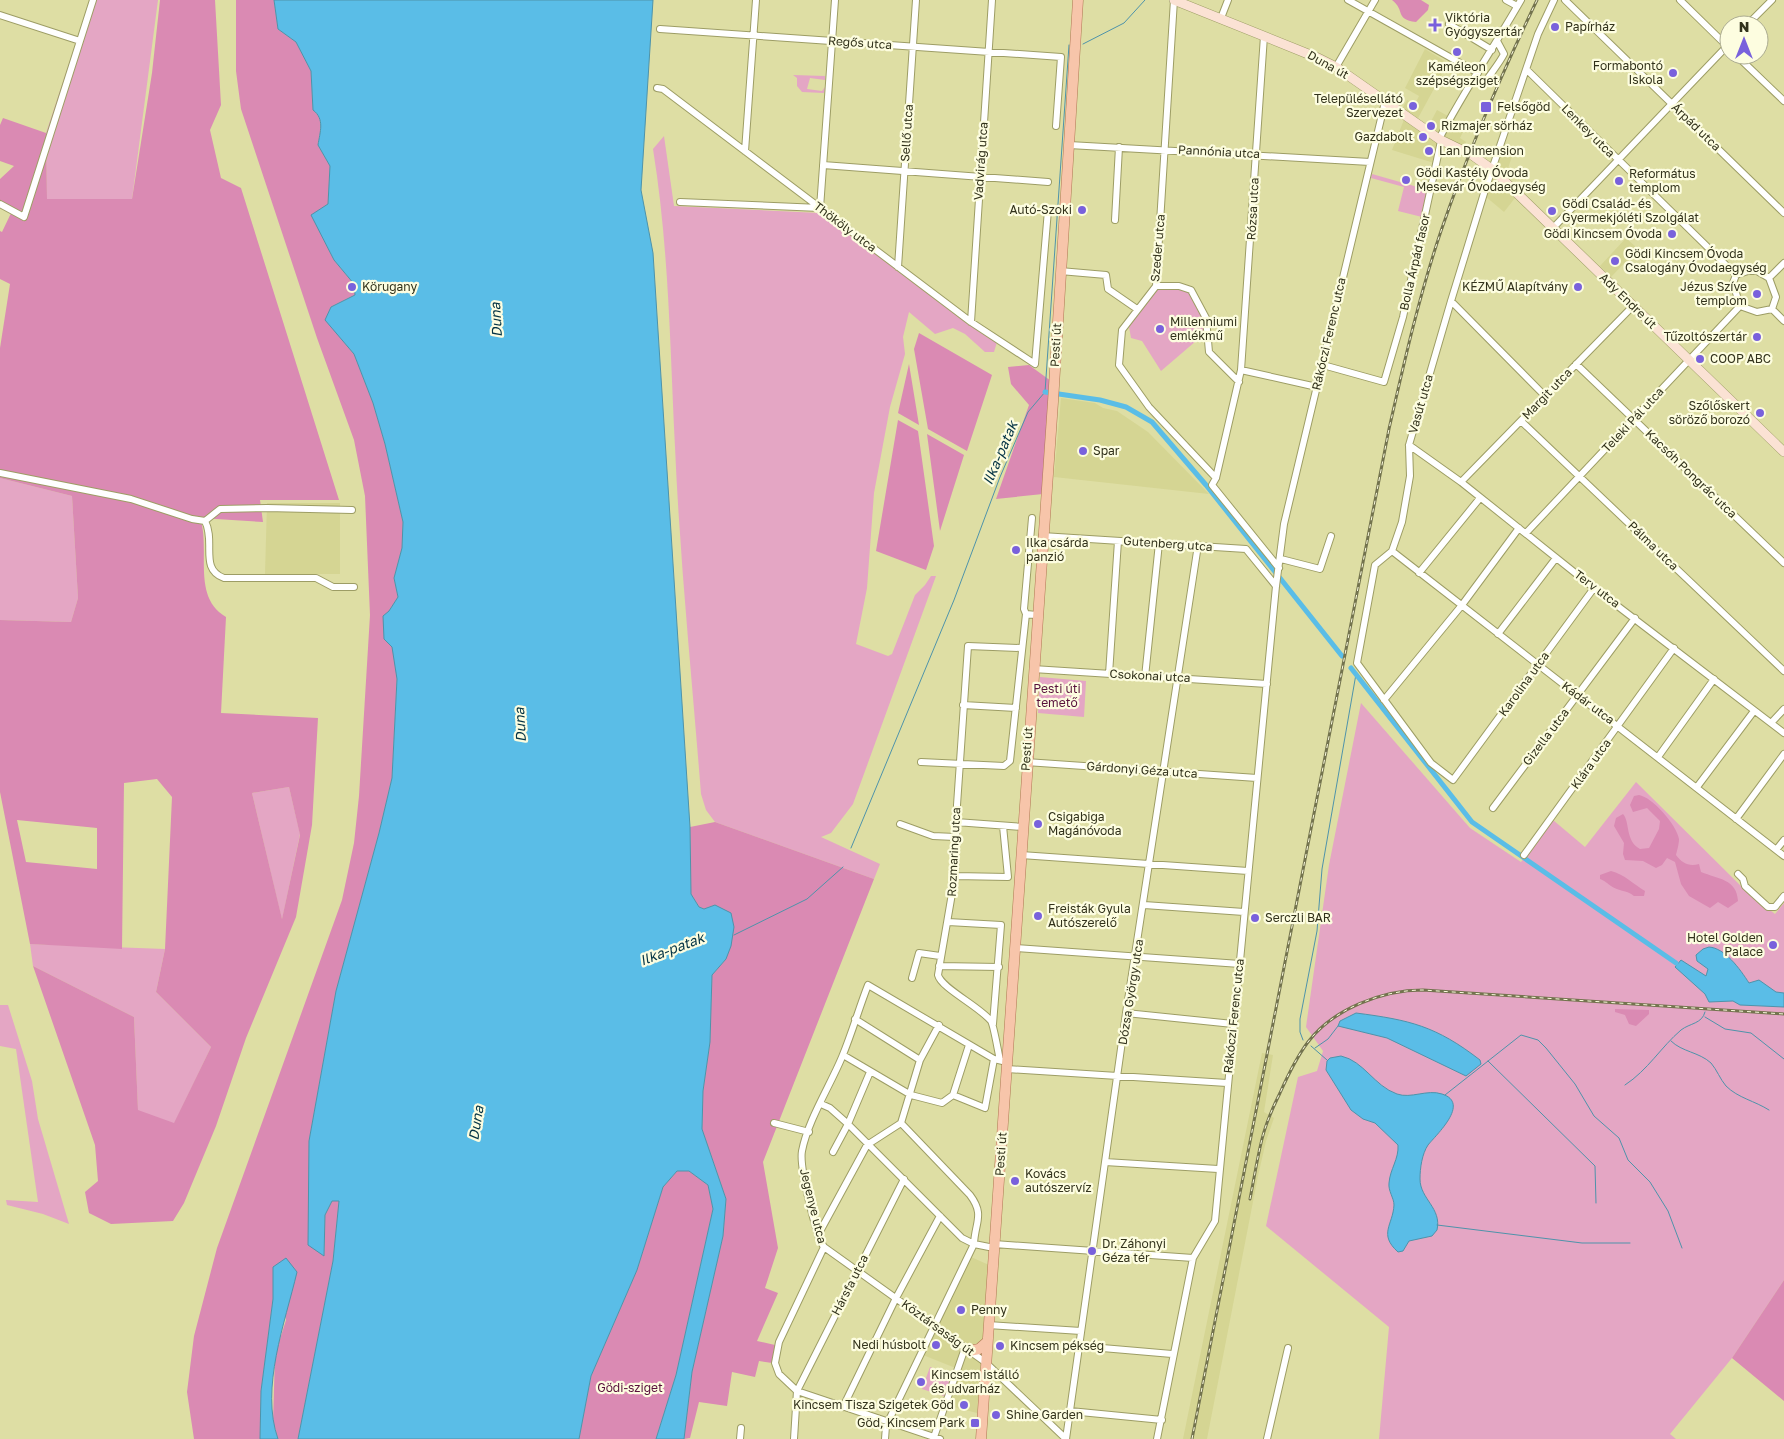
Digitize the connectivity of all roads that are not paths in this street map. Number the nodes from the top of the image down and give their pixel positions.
1 (94, 0) edge
2 (756, 0) edge
3 (835, 0) edge
4 (916, 0) edge
5 (992, 0) edge
6 (1078, 0) edge
7 (1174, 0) edge
8 (1228, 0) edge
9 (1348, 0) edge
10 (1375, 0) edge
11 (1506, 0) edge
12 (1554, 0) edge
13 (1565, 0) edge
14 (1680, 0) edge
15 (1772, 0) edge
16 (1519, 3) edge
17 (1369, 11) junction
18 (0, 15) edge
19 (1757, 15) edge
20 (1220, 18) junction
21 (1449, 24) dead end
22 (660, 29) dead end
23 (753, 35) junction
24 (1264, 36) junction
25 (1719, 37) edge
26 (80, 41) junction
27 (832, 41) junction
28 (1497, 41) junction
29 (912, 46) junction
30 (1492, 50) junction
31 (989, 51) junction
32 (1719, 55) edge
33 (1746, 65) edge
34 (1336, 67) junction
35 (1527, 70) junction
36 (1478, 73) junction
37 (1472, 82) junction
38 (657, 88) dead end
39 (1784, 101) edge
40 (1385, 102) junction
41 (1672, 103) junction
42 (1056, 126) dead end
43 (1440, 140) junction
44 (1069, 145) junction
45 (1119, 147) junction
46 (1164, 149) junction
47 (745, 151) junction
48 (1256, 154) junction
49 (1469, 154) joint
50 (1617, 160) junction
51 (1370, 162) junction
52 (823, 165) junction
53 (1493, 170) junction
54 (904, 171) junction
55 (980, 176) junction
56 (1048, 182) dead end
57 (680, 202) dead end
58 (0, 204) edge
59 (820, 208) junction
60 (1048, 210) dead end
61 (1784, 213) edge
62 (1116, 220) dead end
63 (1552, 228) junction
64 (1784, 262) edge
65 (898, 267) junction
66 (1060, 270) junction
67 (1736, 274) junction
68 (1769, 278) junction
69 (1156, 286) junction
70 (1451, 301) junction
71 (1633, 306) junction
72 (1740, 306) junction
73 (1137, 309) junction
74 (1772, 310) junction
75 (1784, 321) edge
76 (971, 322) junction
77 (1689, 360) junction
78 (1576, 364) junction
79 (1323, 365) junction
80 (1241, 370) junction
81 (1239, 382) junction
82 (1317, 387) junction
83 (1545, 396) junction
84 (1635, 419) junction
85 (1521, 421) junction
86 (1409, 445) junction
87 (1784, 452) edge
88 (0, 473) edge
89 (1580, 476) junction
90 (1216, 478) junction
91 (1461, 482) junction
92 (1480, 498) junction
93 (352, 510) dead end
94 (1032, 518) dead end
95 (205, 521) junction
96 (1519, 528) junction
97 (1526, 533) junction
98 (1042, 536) junction
99 (1331, 536) dead end
100 (1118, 541) junction
101 (1159, 542) junction
102 (1198, 545) junction
103 (1392, 551) junction
104 (1556, 558) junction
105 (1281, 559) junction
106 (1784, 563) edge
107 (1280, 568) junction
108 (1420, 573) junction
109 (1276, 586) junction
110 (354, 587) dead end
111 (1594, 588) junction
112 (1462, 605) junction
113 (1026, 614) junction
114 (1037, 615) junction
115 (1635, 618) junction
116 (1498, 634) junction
117 (1021, 648) junction
118 (1674, 648) junction
119 (1538, 665) junction
120 (1033, 669) junction
121 (1784, 672) edge
122 (1109, 674) junction
123 (1145, 676) junction
124 (1179, 678) junction
125 (1714, 679) junction
126 (1267, 684) junction
127 (1578, 696) junction
128 (1384, 700) junction
129 (963, 706) junction
130 (1016, 708) junction
131 (1784, 709) edge
132 (1754, 711) junction
133 (1771, 723) junction
134 (1618, 726) junction
135 (1784, 733) edge
136 (1784, 754) edge
137 (1658, 757) junction
138 (921, 762) dead end
139 (1026, 762) junction
140 (959, 764) junction
141 (1164, 771) junction
142 (1257, 778) junction
143 (1453, 780) joint
144 (1697, 786) junction
145 (1493, 808) dead end
146 (1736, 819) junction
147 (956, 822) junction
148 (900, 824) dead end
149 (1003, 826) junction
150 (1022, 827) junction
151 (955, 837) junction
152 (1784, 840) edge
153 (1776, 850) junction
154 (1021, 855) junction
155 (1524, 856) dead end
156 (1784, 856) edge
157 (1150, 864) junction
158 (1248, 871) junction
159 (1738, 874) dead end
160 (955, 876) junction
161 (1784, 896) edge
162 (1144, 905) junction
163 (1244, 912) junction
164 (948, 922) junction
165 (1015, 948) junction
166 (940, 956) junction
167 (1136, 957) junction
168 (1240, 964) junction
169 (939, 966) junction
170 (999, 967) junction
171 (912, 978) dead end
172 (1126, 1013) junction
173 (855, 1019) junction
174 (993, 1024) junction
175 (1233, 1024) junction
176 (939, 1026) junction
177 (969, 1045) junction
178 (843, 1055) junction
179 (920, 1060) junction
180 (1002, 1062) junction
181 (870, 1072) junction
182 (1118, 1075) junction
183 (1227, 1083) junction
184 (952, 1095) junction
185 (911, 1096) junction
186 (821, 1104) junction
187 (774, 1123) dead end
188 (901, 1123) junction
189 (848, 1124) junction
190 (809, 1132) junction
191 (867, 1144) junction
192 (833, 1152) dead end
193 (1105, 1162) junction
194 (1218, 1168) junction
195 (904, 1179) junction
196 (940, 1216) junction
197 (818, 1235) junction
198 (974, 1244) junction
199 (994, 1246) junction
200 (824, 1247) junction
201 (1093, 1251) junction
202 (1193, 1258) junction
203 (858, 1271) junction
204 (896, 1298) junction
205 (988, 1325) junction
206 (936, 1327) junction
207 (1081, 1331) junction
208 (987, 1342) junction
209 (1079, 1346) junction
210 (1288, 1348) dead end
211 (967, 1350) junction
212 (1172, 1354) junction
213 (985, 1362) junction
214 (797, 1391) junction
215 (843, 1407) junction
216 (1070, 1411) junction
217 (1162, 1420) junction
218 (888, 1422) junction
219 (741, 1428) dead end
220 (937, 1438) edge
221 (740, 1439) edge
222 (794, 1439) edge
223 (885, 1439) edge
224 (981, 1439) edge
225 (1066, 1439) edge
226 (1157, 1439) edge
227 (1267, 1439) edge

1 - 26 street
2 - 23 street
3 - 27 street
4 - 29 street, Sellő utca
5 - 31 street, Vadvirág utca
6 - 44 main road, Pesti út
7 - 20 street, Duna út
7 - 46 street, Szeder utca
8 - 20 street
9 - 17 street
10 - 17 street
11 - 16 street
12 - 35 street, Vasút utca
13 - 41 street, Árpád utca
14 - 25 street
15 - 19 street
16 - 28 street, Bolla Árpád fasor
17 - 34 street
17 - 36 street
18 - 26 street
20 - 24 street, Duna út
21 - 30 street
22 - 23 street, Regős utca
23 - 27 street, Regős utca
23 - 47 street
24 - 34 street, Duna út
24 - 48 street, Rózsa utca
26 - 58 street
27 - 29 street, Regős utca
27 - 52 street
28 - 30 street, Bolla Árpád fasor
28 - 37 street
29 - 31 street, Regős utca
29 - 54 street, Sellő utca
30 - 36 street, Bolla Árpád fasor
31 - 42 street, Regős utca
31 - 55 street, Vadvirág utca
32 - 41 street
33 - 39 street
34 - 40 street, Duna út
35 - 50 street, Lenkey utca
35 - 53 street, Vasút utca
36 - 37 street, Bolla Árpád fasor
37 - 43 street, Bolla Árpád fasor
38 - 47 street, Thököly utca
40 - 43 street, Duna út
40 - 51 street, Rákóczi Ferenc utca
41 - 50 street
41 - 61 street, Árpád utca
43 - 49 street, Duna út
43 - 79 street, Bolla Árpád fasor
44 - 45 street, Pannónia utca
44 - 66 main road, Pesti út
45 - 46 street, Pannónia utca
45 - 62 street
46 - 48 street, Pannónia utca
46 - 69 street, Szeder utca
47 - 59 street, Thököly utca
48 - 51 street, Pannónia utca
48 - 80 street, Rózsa utca
49 - 53 street, Ady Endre út
50 - 63 street
50 - 67 street, Lenkey utca
51 - 79 street, Rákóczi Ferenc utca
52 - 54 street
52 - 59 street
53 - 63 street, Ady Endre út
53 - 70 street, Vasút utca
54 - 55 street
54 - 65 street, Sellő utca
55 - 56 street
55 - 76 street, Vadvirág utca
57 - 59 street
59 - 65 street, Thököly utca
60 - 76 street, Thököly utca
63 - 71 street, Ady Endre út
64 - 68 street
65 - 76 street, Thököly utca
66 - 73 street
66 - 98 main road, Pesti út
67 - 68 street
67 - 72 street
68 - 74 street
69 - 73 street, Szeder utca
69 - 81 street
70 - 83 street
70 - 86 street, Vasút utca
71 - 77 street, Ady Endre út
71 - 78 street, Margit utca
72 - 74 street
72 - 77 street, Teleki Pál utca
73 - 90 street, Szeder utca
74 - 75 street
77 - 84 street, Teleki Pál utca
77 - 87 street, Ady Endre út
78 - 83 street, Margit utca
78 - 84 street, Kacsóh Pongrác utca
79 - 82 street, Rákóczi Ferenc utca
80 - 81 street, Rózsa utca
80 - 82 street
81 - 90 street, Rózsa utca
82 - 105 street, Rákóczi Ferenc utca
83 - 85 street, Margit utca
84 - 89 street, Teleki Pál utca
84 - 106 street, Kacsóh Pongrác utca
85 - 89 street, Pálma utca
85 - 91 street, Margit utca
86 - 91 street, Terv utca
86 - 103 street, Vasút utca
88 - 95 street
89 - 97 street, Teleki Pál utca
89 - 121 street, Pálma utca
90 - 107 street
91 - 92 street, Terv utca
92 - 96 street, Terv utca
92 - 108 street
93 - 95 street
94 - 113 street
95 - 110 street
96 - 97 street, Terv utca
96 - 112 street
97 - 104 street, Terv utca
98 - 100 street, Gutenberg utca
98 - 114 main road, Pesti út
99 - 105 street
100 - 101 street, Gutenberg utca
100 - 122 street
101 - 102 street, Gutenberg utca
101 - 123 street
102 - 109 street, Gutenberg utca
102 - 124 street, Dózsa György utca
103 - 108 street, Kádár utca
103 - 128 street, Vasút utca
104 - 111 street, Terv utca
104 - 116 street
105 - 107 street, Rákóczi Ferenc utca
107 - 109 street, Rákóczi Ferenc utca
108 - 112 street, Kádár utca
109 - 126 street, Rákóczi Ferenc utca
111 - 115 street, Terv utca
111 - 119 street, Karolina utca
112 - 116 street, Kádár utca
112 - 128 street
113 - 114 street
113 - 117 street
114 - 120 main road, Pesti út
115 - 118 street, Terv utca
115 - 127 street, Gizella utca
116 - 119 street, Kádár utca
117 - 129 street, Rozmaring utca
117 - 130 street
118 - 125 street, Terv utca
118 - 134 street, Klára utca
119 - 127 street, Kádár utca
119 - 143 street, Karolina utca
120 - 122 street, Csokonai utca
120 - 139 main road, Pesti út
122 - 123 street, Csokonai utca
123 - 124 street, Csokonai utca
124 - 126 street, Csokonai utca
124 - 141 street, Dózsa György utca
125 - 132 street, Terv utca
125 - 137 street
126 - 142 street, Rákóczi Ferenc utca
127 - 134 street, Kádár utca
127 - 145 street, Gizella utca
128 - 143 street, Vasút utca
129 - 130 street
129 - 140 street, Rozmaring utca
130 - 140 street
131 - 133 street
132 - 133 street, Terv utca
132 - 144 street
133 - 135 street, Terv utca
134 - 137 street, Kádár utca
134 - 155 street, Klára utca
136 - 146 street
137 - 144 street, Kádár utca
138 - 140 street
139 - 141 street, Gárdonyi Géza utca
139 - 150 main road, Pesti út
140 - 147 street, Rozmaring utca
141 - 142 street, Gárdonyi Géza utca
141 - 157 street, Dózsa György utca
142 - 158 street, Rákóczi Ferenc utca
144 - 146 street, Kádár utca
146 - 153 street, Kádár utca
147 - 149 street
147 - 151 street, Rozmaring utca
148 - 151 street
149 - 150 street
149 - 160 street
150 - 154 main road, Pesti út
151 - 160 street, Rozmaring utca
152 - 153 street
153 - 156 street, Kádár utca
154 - 157 street
154 - 165 main road, Pesti út
157 - 158 street
157 - 162 street, Dózsa György utca
158 - 163 street, Rákóczi Ferenc utca
159 - 161 street
160 - 164 street, Rozmaring utca
162 - 163 street
162 - 167 street, Dózsa György utca
163 - 168 street, Rákóczi Ferenc utca
164 - 166 street, Rozmaring utca
164 - 170 street
165 - 167 street
165 - 180 main road, Pesti út
166 - 169 street, Rozmaring utca
166 - 171 street
167 - 168 street
167 - 172 street, Dózsa György utca
168 - 175 street, Rákóczi Ferenc utca
169 - 170 street
169 - 174 street, Rozmaring utca
170 - 174 street
172 - 175 street
172 - 182 street, Dózsa György utca
173 - 176 street, Jegenye utca
173 - 178 street, Jegenye utca
173 - 179 street
174 - 180 street
175 - 183 street, Rákóczi Ferenc utca
176 - 177 street
176 - 179 street
177 - 180 street
177 - 184 street
178 - 181 street
178 - 186 street, Jegenye utca
179 - 185 street
180 - 182 street
180 - 184 street
180 - 199 main road, Pesti út
181 - 185 street
181 - 189 street
182 - 183 street
182 - 193 street, Dózsa György utca
183 - 194 street, Rákóczi Ferenc utca
184 - 185 street
185 - 188 street
186 - 189 street
186 - 190 street, Jegenye utca
187 - 190 street
188 - 191 street
188 - 198 street
189 - 191 street
189 - 192 street
190 - 197 street, Jegenye utca
191 - 195 street
191 - 197 street
193 - 194 street
193 - 201 street, Dózsa György utca
194 - 202 street, Rákóczi Ferenc utca
195 - 196 street
195 - 203 street, Hársfa utca
196 - 198 street
196 - 204 street
197 - 200 street, Jegenye utca
198 - 199 street
198 - 206 street
199 - 201 street
199 - 205 main road, Pesti út
200 - 203 street, Köztársaság út
200 - 214 street, Jegenye utca
201 - 202 street
201 - 207 street, Dózsa György utca
202 - 212 street, Rákóczi Ferenc utca
203 - 204 street, Köztársaság út
203 - 214 street, Hársfa utca
204 - 206 street, Köztársaság út
204 - 215 street
205 - 207 street
205 - 208 main road, Pesti út
206 - 211 street, Köztársaság út
206 - 218 street
207 - 209 street, Dózsa György utca
208 - 211 main road
208 - 213 main road, Pesti út
209 - 212 street
209 - 216 street, Dózsa György utca
210 - 227 street
211 - 213 street, Köztársaság út
211 - 220 street
212 - 217 street, Rákóczi Ferenc utca
213 - 224 main road, Pesti út
213 - 225 street, Köztársaság út
214 - 215 street
214 - 222 street
215 - 218 street
216 - 217 street
216 - 225 street, Dózsa György utca
217 - 226 street, Rákóczi Ferenc utca
218 - 220 street
218 - 223 street
219 - 221 street

